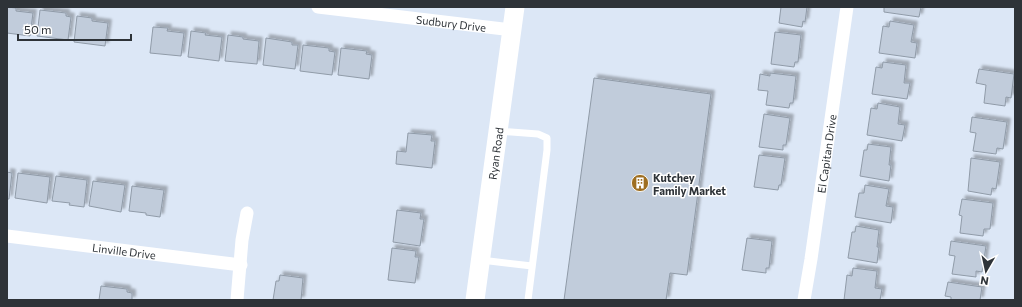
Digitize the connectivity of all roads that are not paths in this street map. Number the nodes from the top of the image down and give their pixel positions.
1 (318, 7) edge
2 (515, 7) edge
3 (847, 7) edge
4 (512, 30) junction
5 (498, 131) junction
6 (247, 212) dead end
7 (7, 236) edge
8 (481, 260) junction
9 (241, 265) junction
10 (532, 266) junction
11 (237, 300) edge
12 (475, 300) edge
13 (528, 300) edge
14 (804, 300) edge

1 - 4 street, Sudbury Drive
2 - 4 main road, Ryan Road
3 - 14 street, El Capitan Drive
4 - 5 main road, Ryan Road
5 - 8 main road, Ryan Road
5 - 10 lane
6 - 9 street
7 - 9 street, Linville Drive
8 - 10 lane
8 - 12 main road, Ryan Road
9 - 11 street
10 - 13 lane

